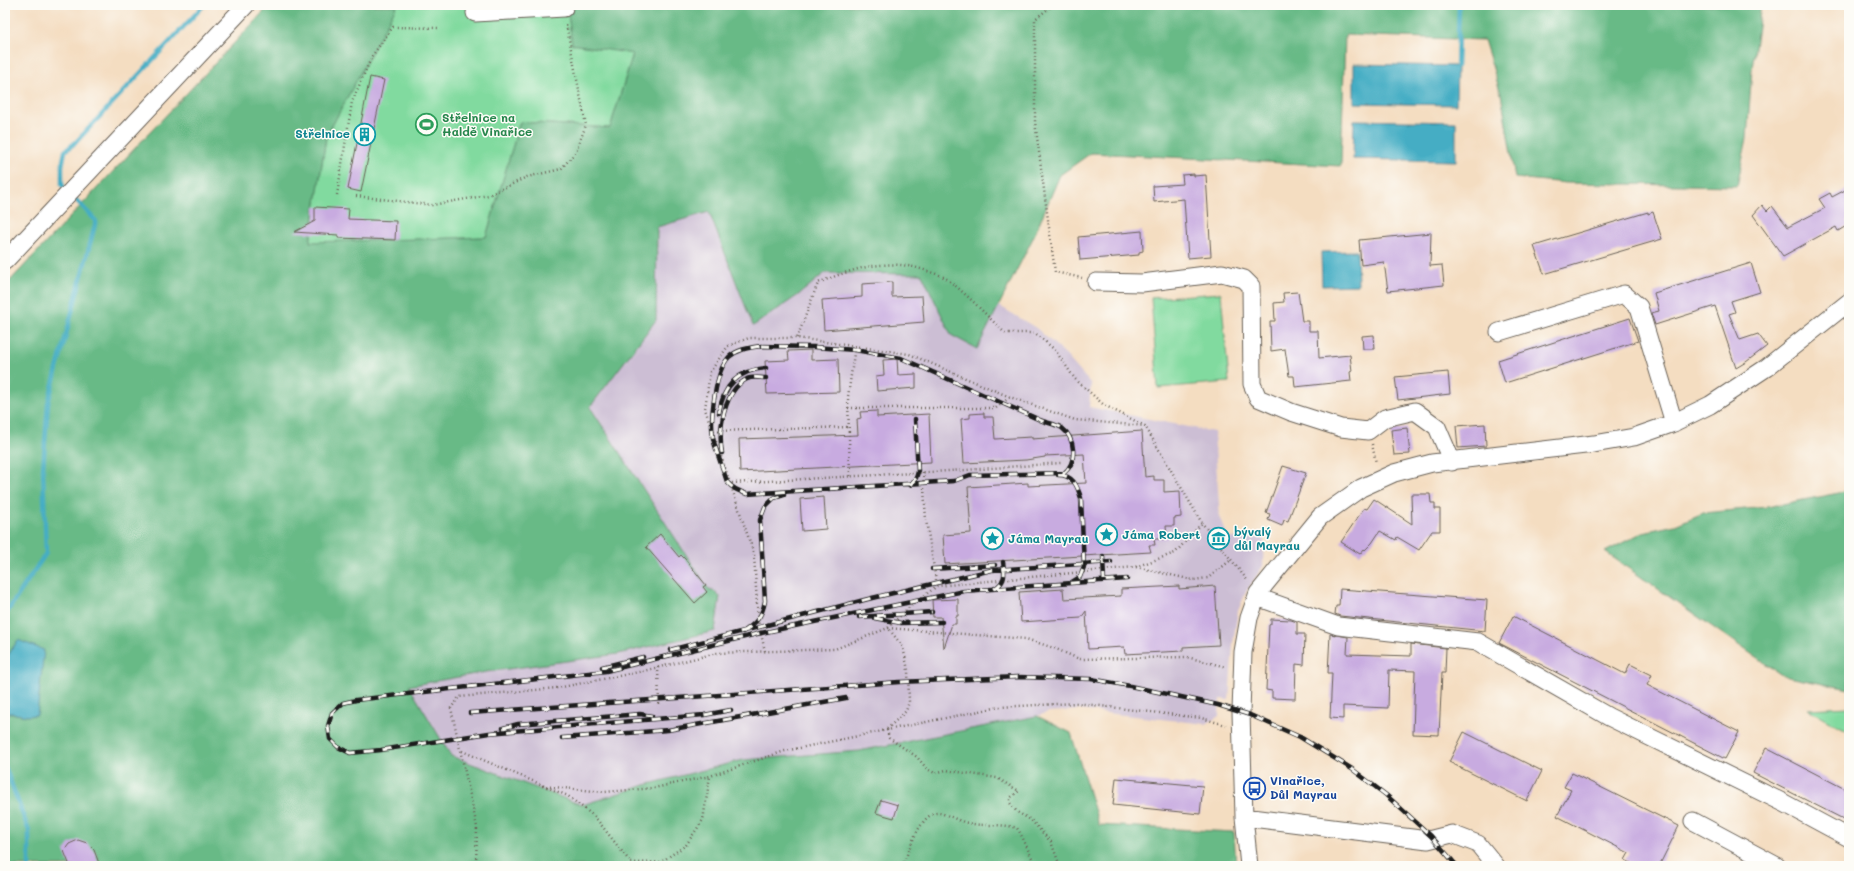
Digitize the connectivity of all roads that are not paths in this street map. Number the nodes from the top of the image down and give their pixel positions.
1 (246, 5) edge
2 (564, 6) edge
3 (475, 13) dead end
4 (5, 262) edge
5 (1096, 282) road end
6 (1849, 302) edge
7 (1499, 332) dead end
8 (1674, 423) junction
9 (1452, 462) junction
10 (1257, 595) junction
11 (1244, 817) junction
12 (1693, 821) dead end
13 (1849, 838) edge
14 (1248, 866) edge
15 (1496, 866) edge
16 (1777, 866) edge

1 - 4 street
2 - 3 street
5 - 9 street
6 - 8 street
7 - 8 street
8 - 9 street
9 - 10 street
10 - 11 street
10 - 13 street
11 - 14 street
11 - 15 street
12 - 16 street

